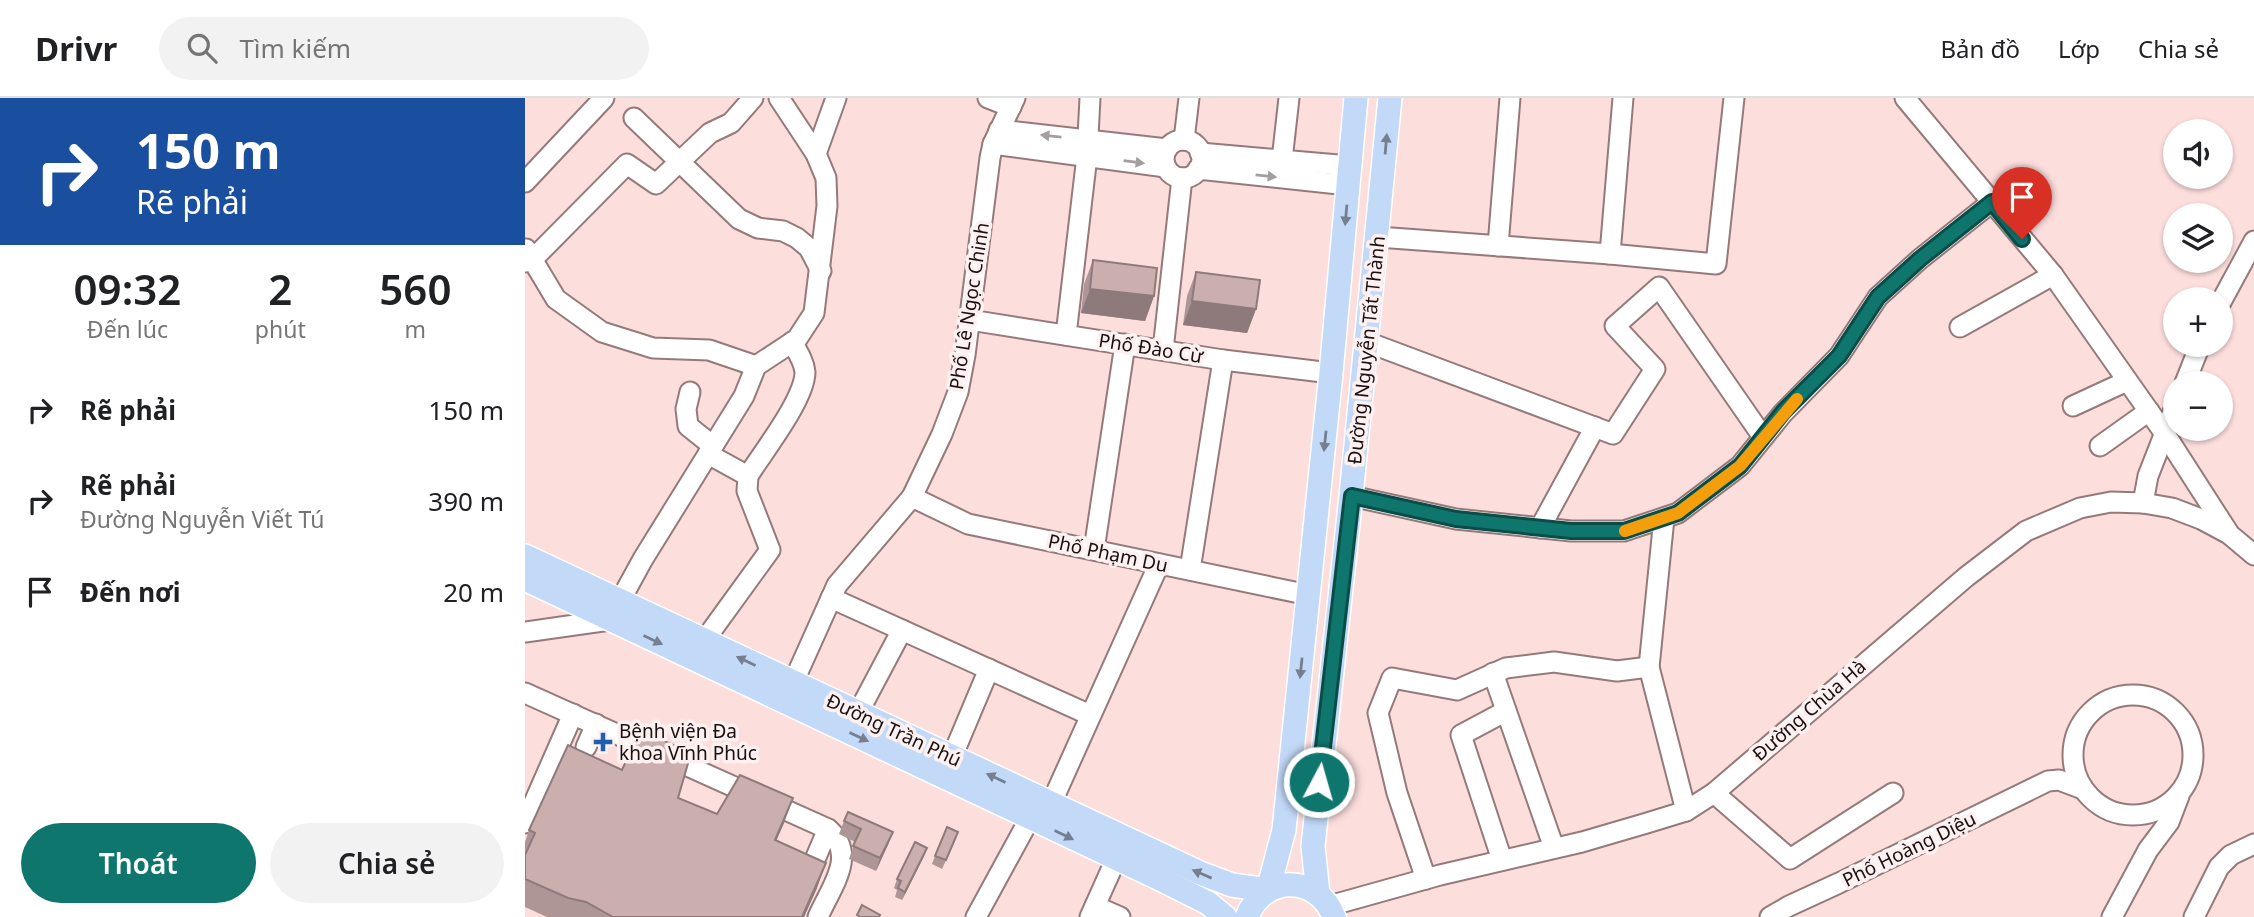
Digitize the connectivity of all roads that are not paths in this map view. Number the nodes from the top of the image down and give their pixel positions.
1 (604, 98) edge
2 (753, 98) edge
3 (779, 98) edge
4 (836, 98) edge
5 (988, 98) edge
6 (1090, 98) edge
7 (1189, 98) edge
8 (1289, 98) edge
9 (1356, 98) edge
10 (1390, 98) edge
11 (1510, 98) edge
12 (1623, 98) edge
13 (1734, 98) edge
14 (1906, 98) edge
15 (1013, 102) edge
16 (634, 118) dead end
17 (996, 137) junction
18 (1087, 148) junction
19 (815, 154) junction
20 (1183, 159) junction
21 (1282, 160) junction
22 (680, 164) junction
23 (1349, 175) junction
24 (1383, 179) junction
25 (525, 182) edge
26 (1992, 202) junction
27 (1378, 237) junction
28 (2254, 241) edge
29 (1499, 246) junction
30 (1609, 254) junction
31 (527, 257) edge
32 (2247, 269) edge
33 (821, 271) junction
34 (2053, 275) junction
35 (2233, 287) edge
36 (970, 320) junction
37 (1960, 327) dead end
38 (1066, 335) junction
39 (792, 342) junction
40 (1367, 342) junction
41 (1125, 344) junction
42 (1163, 350) junction
43 (1223, 360) junction
44 (756, 366) junction
45 (1331, 373) junction
46 (2127, 381) junction
47 (689, 392) dead end
48 (2073, 406) dead end
49 (2149, 411) junction
50 (1595, 427) junction
51 (2163, 431) edge
52 (1763, 437) junction
53 (2163, 439) edge
54 (2169, 441) edge
55 (2100, 446) dead end
56 (711, 450) junction
57 (748, 476) junction
58 (1352, 496) junction
59 (912, 497) junction
60 (2143, 503) junction
61 (1664, 518) junction
62 (1540, 528) junction
63 (2229, 534) junction
64 (1094, 550) junction
65 (2254, 555) edge
66 (525, 556) edge
67 (1159, 564) junction
68 (1190, 570) junction
69 (525, 579) edge
70 (1309, 594) junction
71 (831, 598) junction
72 (615, 611) junction
73 (902, 630) junction
74 (525, 632) edge
75 (704, 641) junction
76 (1649, 667) junction
77 (989, 669) junction
78 (1493, 673) junction
79 (793, 683) junction
80 (525, 693) edge
81 (1506, 711) junction
82 (858, 713) junction
83 (573, 714) junction
84 (1090, 715) junction
85 (596, 724) junction
86 (2074, 746) junction
87 (586, 747) dead end
88 (952, 757) junction
89 (2048, 780) junction
90 (2083, 789) junction
91 (1714, 793) junction
92 (1893, 793) dead end
93 (2179, 794) junction
94 (1051, 804) junction
95 (1686, 811) junction
96 (2132, 814) junction
97 (1030, 818) junction
98 (525, 823) edge
99 (828, 829) junction
100 (2254, 844) edge
101 (1554, 848) junction
102 (2148, 850) junction
103 (815, 857) edge
104 (1116, 859) junction
105 (1502, 860) junction
106 (1426, 879) junction
107 (1268, 890) junction
108 (1327, 906) edge
109 (1092, 911) edge
110 (818, 917) edge
111 (976, 917) edge
112 (1120, 917) edge
113 (1226, 917) edge
114 (1247, 917) edge
115 (1770, 917) edge
116 (2112, 917) edge
117 (2194, 917) edge

1 - 25 street
2 - 22 street
3 - 19 street
4 - 19 street
5 - 15 street
6 - 18 street
7 - 20 street
8 - 21 street
9 - 23 main road, Đường Nguyễn Tất Thành
24 -> 10 main road, Đường Nguyễn Tất Thành
11 - 29 street
12 - 30 street
13 - 30 street
14 - 26 street
15 - 17 street, Phố Lê Ngọc Chinh
16 - 22 street
17 - 18 street
17 - 36 street, Phố Lê Ngọc Chinh
18 - 20 street
18 - 38 street
19 - 33 street
20 - 21 street
20 -> 23 street
20 - 42 street
21 - 23 street
22 - 31 street
22 - 33 street
23 - 24 main road
23 -> 45 main road, Đường Nguyễn Tất Thành
24 - 27 main road, Đường Nguyễn Tất Thành
26 - 34 street
26 - 52 street
27 - 29 street
27 - 40 main road, Đường Nguyễn Tất Thành
28 - 32 street
29 - 30 street
31 - 44 street
32 - 35 street
33 - 39 street
34 - 37 street
34 - 46 street
36 - 38 street, Phố Đào Cừ
36 - 59 street, Phố Lê Ngọc Chinh
38 - 41 street, Phố Đào Cừ
39 - 44 street
39 - 57 street
40 - 50 street
40 - 58 main road, Đường Nguyễn Tất Thành
41 - 42 street, Phố Đào Cừ
41 - 64 street
42 - 43 street, Phố Đào Cừ
43 - 45 street, Phố Đào Cừ
43 - 68 street
44 - 56 street
45 -> 70 main road, Đường Nguyễn Tất Thành
46 - 48 street
46 - 49 street
47 - 56 street
49 - 51 street
49 - 55 street
50 - 52 street
50 - 62 street
52 - 61 street
53 - 60 street
54 - 63 street
56 - 57 street
56 - 72 street
57 - 75 street
58 - 62 street
58 - 108 main road, Đường Nguyễn Tất Thành
59 - 64 street, Phố Phạm Du
59 - 71 street, Phố Lê Ngọc Chinh
60 - 63 street, Đường Chùa Hà
60 - 91 street, Đường Chùa Hà
61 - 62 street
61 - 76 street
63 - 65 street, Đường Chùa Hà
64 - 67 street, Phố Phạm Du
66 - 72 main road, Đường Trần Phú
67 - 68 street, Phố Phạm Du
67 - 84 street
68 - 70 street, Phố Phạm Du
69 - 72 main road, Đường Trần Phú
70 -> 107 main road, Đường Nguyễn Tất Thành
71 - 73 street
71 - 79 street, Phố Lê Ngọc Chinh
72 - 74 street
72 - 75 main road, Đường Trần Phú
72 -> 97 main road, Đường Trần Phú
73 - 77 street
73 - 82 street
79 -> 75 main road, Đường Trần Phú
76 - 78 street
76 - 95 street
77 - 84 street
77 - 88 street
78 - 81 street
78 - 106 street
79 - 82 main road, Đường Trần Phú
80 - 83 street
81 - 101 street
81 - 105 street
82 - 88 main road, Đường Trần Phú
83 - 85 street
83 - 98 street
84 - 94 street
85 - 87 street
85 - 99 street
86 - 89 street, Phố Hoàng Diệu
86 - 90 street
86 - 93 street
94 -> 88 main road, Đường Trần Phú
89 - 90 street
89 - 115 street, Phố Hoàng Diệu
90 - 96 street
91 - 92 street
91 - 95 street, Đường Chùa Hà
93 - 96 street
93 - 102 street
107 -> 94 main road, Đường Trần Phú
95 - 101 street, Đường Chùa Hà
96 - 102 street
97 -> 104 main road, Đường Trần Phú
97 - 111 street
99 - 103 street
99 - 110 street
100 - 117 street
101 - 105 street, Đường Chùa Hà
102 - 116 street
104 - 109 street
104 - 113 main road, Đường Trần Phú
105 - 106 street, Đường Chùa Hà
106 - 108 street, Đường Chùa Hà
107 - 108 main road, Đường Trần Phú
107 - 114 main road
109 - 112 street

